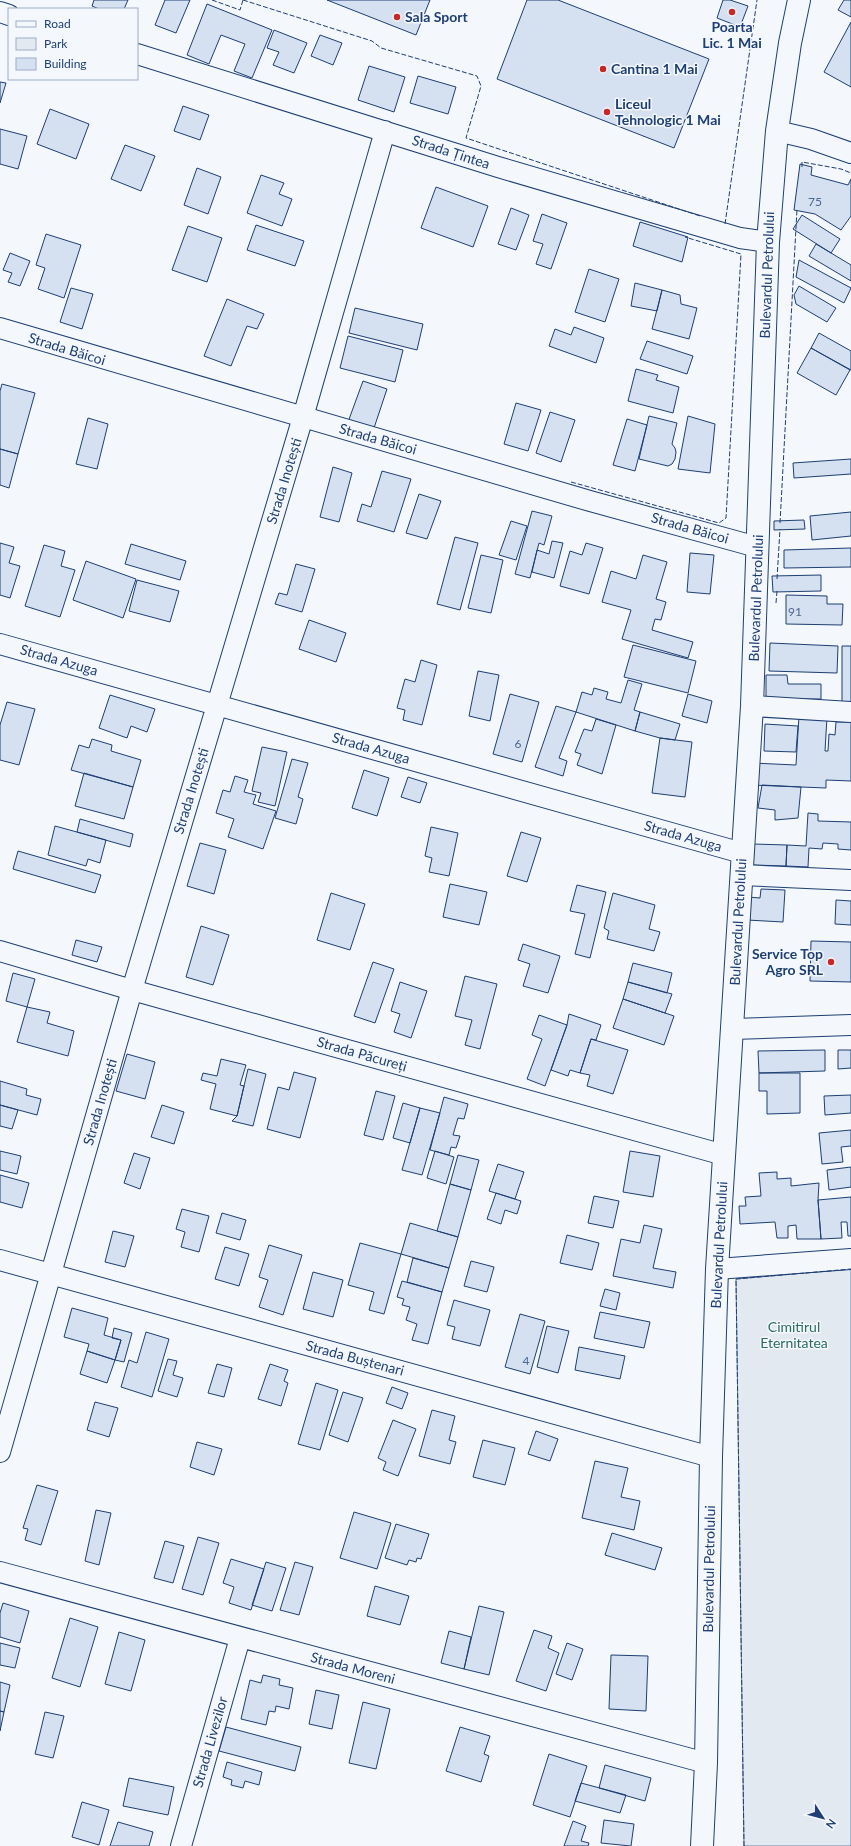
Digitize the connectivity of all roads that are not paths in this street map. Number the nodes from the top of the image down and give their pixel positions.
1 (799, 0) edge
2 (138, 54) edge
3 (385, 131) junction
4 (777, 131) junction
5 (851, 153) edge
6 (768, 242) junction
7 (0, 328) edge
8 (303, 417) junction
9 (757, 547) junction
10 (0, 644) edge
11 (217, 704) junction
12 (752, 706) junction
13 (851, 712) edge
14 (742, 852) junction
15 (741, 875) junction
16 (851, 880) edge
17 (0, 951) edge
18 (132, 990) junction
19 (851, 1025) edge
20 (733, 1029) junction
21 (724, 1155) junction
22 (851, 1258) edge
23 (0, 1260) edge
24 (717, 1269) junction
25 (51, 1274) junction
26 (0, 1452) edge
27 (711, 1457) junction
28 (0, 1572) edge
29 (240, 1638) junction
30 (706, 1763) junction
31 (181, 1846) edge
32 (702, 1846) edge

1 - 4 street, Bulevardul Petrolului
2 - 3 street, Strada Țintea
3 - 6 street, Strada Țintea
3 - 8 street, Strada Inotești
4 - 5 street
4 - 6 street, Bulevardul Petrolului
6 - 9 street, Bulevardul Petrolului
7 - 8 street, Strada Băicoi
8 - 9 street, Strada Băicoi
8 - 11 street, Strada Inotești
9 - 12 street, Bulevardul Petrolului
10 - 11 street, Strada Azuga
11 - 14 street, Strada Azuga
11 - 18 street, Strada Inotești
12 - 13 street
12 - 14 street, Bulevardul Petrolului
14 - 15 street, Bulevardul Petrolului
15 - 16 street
15 - 20 street, Bulevardul Petrolului
17 - 18 street, Strada Păcureți
18 - 21 street, Strada Păcureți
18 - 25 street, Strada Inotești
19 - 20 street
20 - 21 street, Bulevardul Petrolului
21 - 24 street, Bulevardul Petrolului
22 - 24 street
23 - 25 street, Strada Buștenari
24 - 27 street, Bulevardul Petrolului
25 - 26 street, Strada Inotești
25 - 27 street, Strada Buștenari
27 - 30 street, Bulevardul Petrolului
28 - 29 street, Strada Moreni
29 - 30 street, Strada Moreni
29 - 31 street, Strada Livezilor
30 - 32 street, Bulevardul Petrolului

